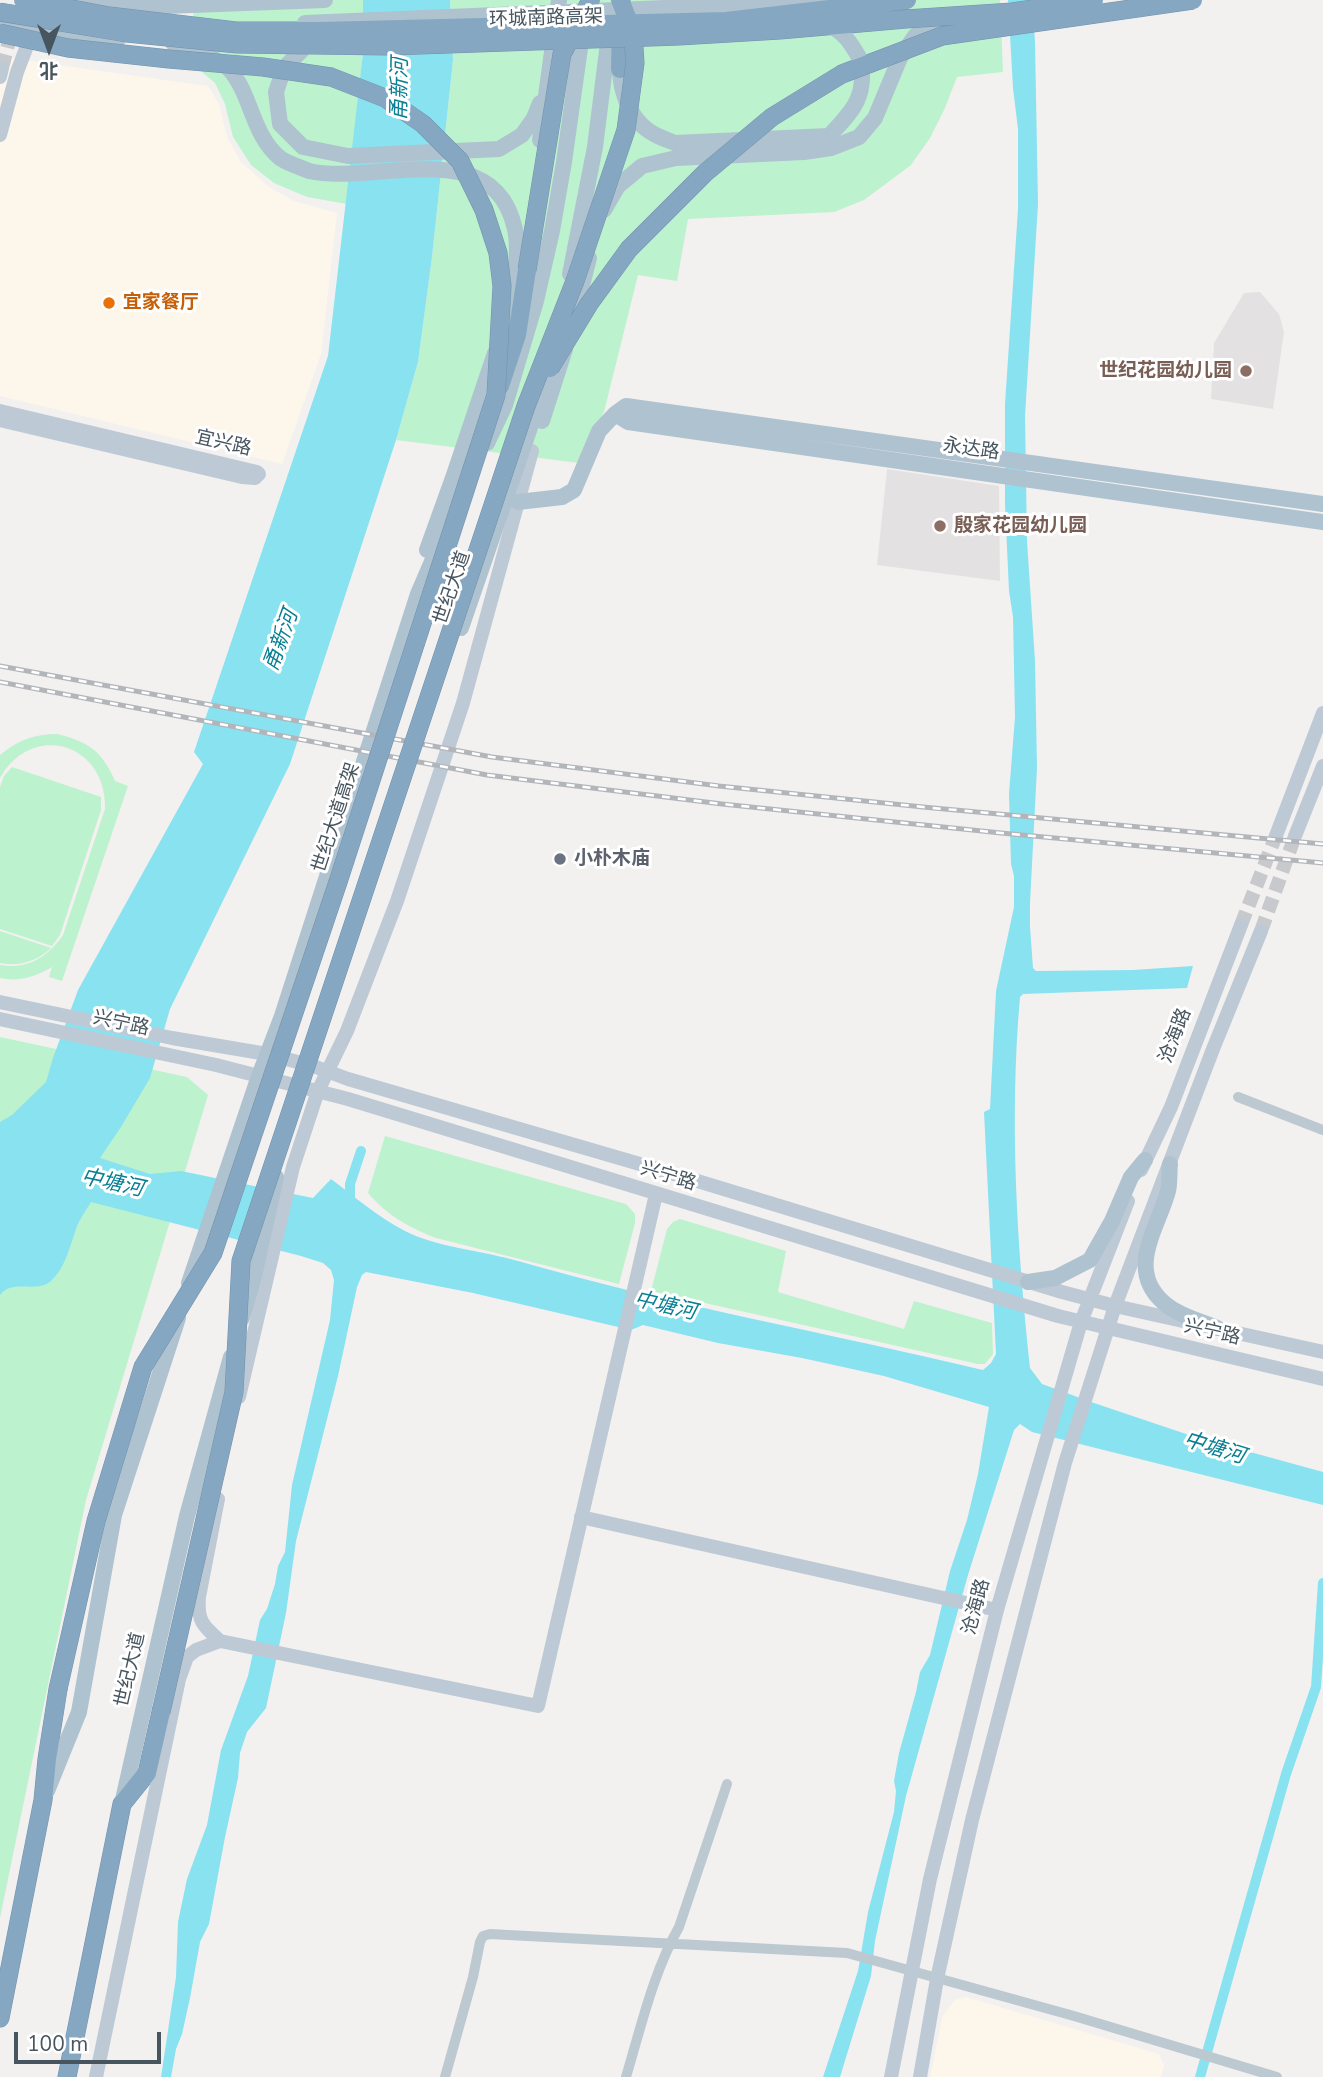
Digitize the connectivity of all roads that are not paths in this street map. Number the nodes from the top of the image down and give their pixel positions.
1 (23, 0) edge
2 (37, 0) edge
3 (44, 0) edge
4 (325, 0) edge
5 (559, 0) edge
6 (588, 0) edge
7 (613, 0) edge
8 (621, 0) edge
9 (630, 0) edge
10 (865, 0) edge
11 (907, 0) edge
12 (1061, 0) edge
13 (1094, 0) edge
14 (1193, 0) edge
15 (271, 1) edge
16 (808, 2) junction
17 (1040, 2) edge
18 (0, 12) edge
19 (0, 20) edge
20 (358, 21) junction
21 (593, 21) junction
22 (34, 28) junction
23 (0, 33) edge
24 (551, 61) junction
25 (612, 68) junction
26 (0, 135) edge
27 (515, 283) junction
28 (496, 395) junction
29 (526, 406) junction
30 (0, 411) edge
31 (615, 414) junction
32 (0, 420) edge
33 (1036, 472) junction
34 (511, 502) junction
35 (1323, 504) edge
36 (1323, 522) edge
37 (418, 594) junction
38 (1323, 713) edge
39 (1323, 766) edge
40 (1277, 833) tunnel mouth
41 (1295, 836) tunnel mouth
42 (1241, 925) tunnel mouth
43 (1261, 931) tunnel mouth
44 (0, 1002) edge
45 (0, 1018) edge
46 (267, 1054) junction
47 (320, 1069) junction
48 (259, 1076) junction
49 (312, 1090) junction
50 (1238, 1097) dead end
51 (1323, 1130) edge
52 (1145, 1160) junction
53 (1170, 1164) junction
54 (656, 1194) junction
55 (206, 1255) junction
56 (1028, 1282) junction
57 (1088, 1300) junction
58 (1115, 1306) junction
59 (1081, 1322) junction
60 (1107, 1328) junction
61 (1217, 1328) junction
62 (1323, 1352) edge
63 (1323, 1380) edge
64 (581, 1517) junction
65 (997, 1610) junction
66 (220, 1642) junction
67 (727, 1784) dead end
68 (43, 1800) junction
69 (122, 1804) junction
70 (670, 1945) junction
71 (911, 1971) junction
72 (937, 1979) junction
73 (0, 2018) edge
74 (67, 2077) edge
75 (96, 2077) edge
76 (445, 2077) edge
77 (626, 2077) edge
78 (891, 2077) edge
79 (920, 2077) edge
80 (1277, 2077) edge

1 - 11 highway, 环城南路高架, bridge
2 - 3 highway
2 - 15 main road
4 - 15 main road
5 - 24 main road
6 - 28 highway, bridge
6 - 37 main road, 世纪大道
7 - 25 main road, 世纪大道
8 - 25 highway
8 - 29 highway, bridge
9 - 25 main road
10 - 16 main road, bridge
12 - 17 main road
13 - 18 highway, 环城南路高架, bridge
14 - 29 highway, bridge
16 - 20 main road, bridge
16 - 21 main road, bridge
17 - 34 main road, bridge
19 - 22 main road
20 - 21 main road, bridge
20 - 22 main road, bridge
21 - 24 main road, bridge
21 - 25 main road, bridge
22 - 26 main road
22 - 27 main road
23 - 28 highway, bridge
24 - 27 main road
25 - 34 main road, 世纪大道
27 - 37 main road
28 - 55 highway, 世纪大道高架, bridge
29 - 69 highway, bridge
30 - 32 main road, 宜兴路
31 - 33 main road, 永达路
31 - 33 main road, 永达路
31 - 34 main road
33 - 35 main road, 永达路
33 - 36 main road, 永达路
34 - 47 main road, 世纪大道
34 - 47 main road
37 - 46 main road, 世纪大道
38 - 40 main road
39 - 41 main road
42 - 52 main road, 沧海路
43 - 53 main road, 沧海路
44 - 46 main road, 兴宁路
45 - 48 main road, 兴宁路
46 - 47 main road, 兴宁路
46 - 48 main road, 世纪大道
47 - 49 main road, 世纪大道
47 - 56 main road, 兴宁路
48 - 49 main road, 兴宁路
48 - 55 main road, 世纪大道
49 - 54 main road, 兴宁路
49 - 66 main road
49 - 69 main road, 世纪大道
50 - 51 street
52 - 56 main road, 沧海路
52 - 57 main road, 沧海路
53 - 58 main road, 沧海路
53 - 61 main road, 沧海路
54 - 59 main road, 兴宁路
54 - 64 main road
55 - 68 main road
55 - 68 highway, 世纪大道高架, bridge
56 - 57 main road, 兴宁路
57 - 58 main road, 兴宁路
57 - 59 main road, 沧海路
58 - 60 main road, 沧海路
58 - 61 main road, 兴宁路
59 - 60 main road, 兴宁路
59 - 65 main road, 沧海路
60 - 63 main road, 兴宁路
60 - 72 main road, 沧海路
61 - 62 main road, 兴宁路
64 - 65 main road
64 - 66 main road
65 - 71 main road, 沧海路
66 - 75 main road
67 - 70 street
68 - 73 highway
69 - 74 highway, 世纪大道
70 - 71 street
70 - 76 street
70 - 77 street
71 - 72 street
71 - 78 main road, 沧海路
72 - 79 main road, 沧海路
72 - 80 street

